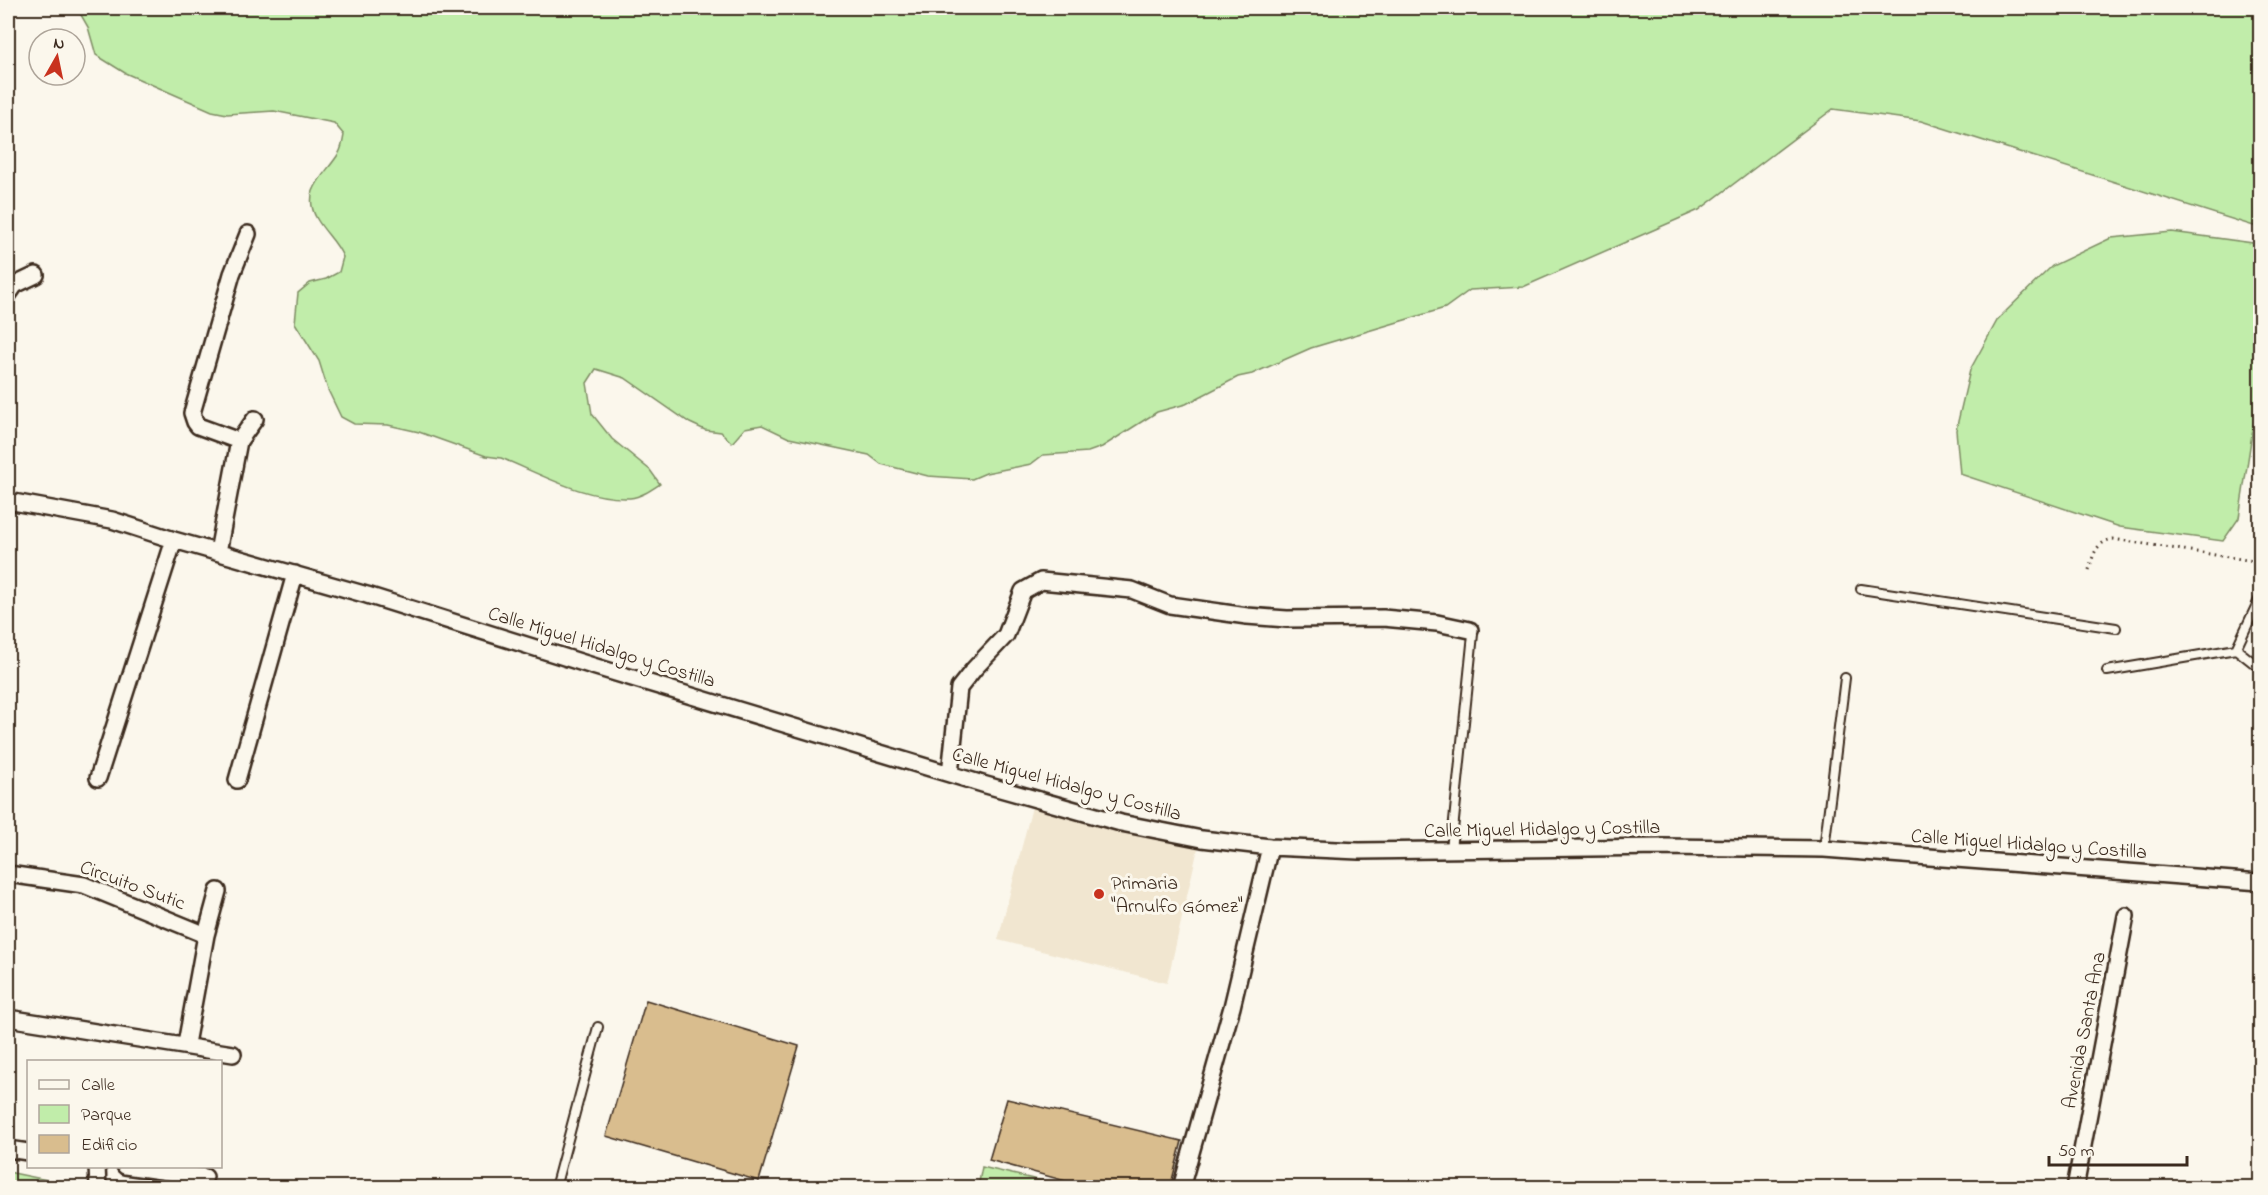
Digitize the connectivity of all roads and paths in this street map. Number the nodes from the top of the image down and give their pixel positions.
1 (248, 234) dead end
2 (36, 275) dead end
3 (8, 295) edge
4 (255, 419) dead end
5 (238, 441) junction
6 (8, 501) edge
7 (174, 540) junction
8 (218, 552) junction
9 (2260, 562) edge
10 (2089, 570) dead end
11 (295, 574) junction
12 (1861, 589) dead end
13 (2260, 598) edge
14 (2116, 628) dead end
15 (1470, 630) joint
16 (2236, 649) junction
17 (2260, 668) edge
18 (2107, 671) dead end
19 (1845, 678) dead end
20 (950, 774) junction
21 (98, 778) dead end
22 (237, 780) dead end
23 (1270, 847) junction
24 (1824, 849) junction
25 (1450, 850) junction
26 (8, 874) edge
27 (2260, 882) edge
28 (218, 891) dead end
29 (2126, 916) dead end
30 (206, 935) junction
31 (8, 1018) edge
32 (598, 1028) dead end
33 (186, 1044) junction
34 (233, 1053) dead end
35 (8, 1149) edge
36 (27, 1152) edge
37 (98, 1168) edge
38 (133, 1168) edge
39 (204, 1177) dead end
40 (98, 1188) edge
41 (555, 1188) edge
42 (1181, 1188) edge
43 (2075, 1188) edge

1 - 5 street
2 - 3 street
4 - 5 street
5 - 8 street
6 - 7 street, Calle Miguel Hidalgo y Costilla
7 - 8 street, Calle Miguel Hidalgo y Costilla
7 - 21 street
8 - 11 street, Calle Miguel Hidalgo y Costilla
9 - 10 path
11 - 20 street, Calle Miguel Hidalgo y Costilla
11 - 22 street
12 - 14 lane
13 - 16 lane
15 - 20 street
15 - 25 lane
16 - 17 lane
16 - 18 lane
19 - 24 lane
20 - 23 street, Calle Miguel Hidalgo y Costilla
23 - 25 street, Calle Miguel Hidalgo y Costilla
23 - 42 street
24 - 25 street, Calle Miguel Hidalgo y Costilla
24 - 27 street, Calle Miguel Hidalgo y Costilla
26 - 30 street, Circuito Sutic
28 - 30 street, Circuito Sutic
29 - 43 street, Avenida Santa Ana
30 - 33 street, Circuito Sutic
31 - 33 street
32 - 41 lane
33 - 34 street
35 - 36 street
37 - 40 street
38 - 39 street

